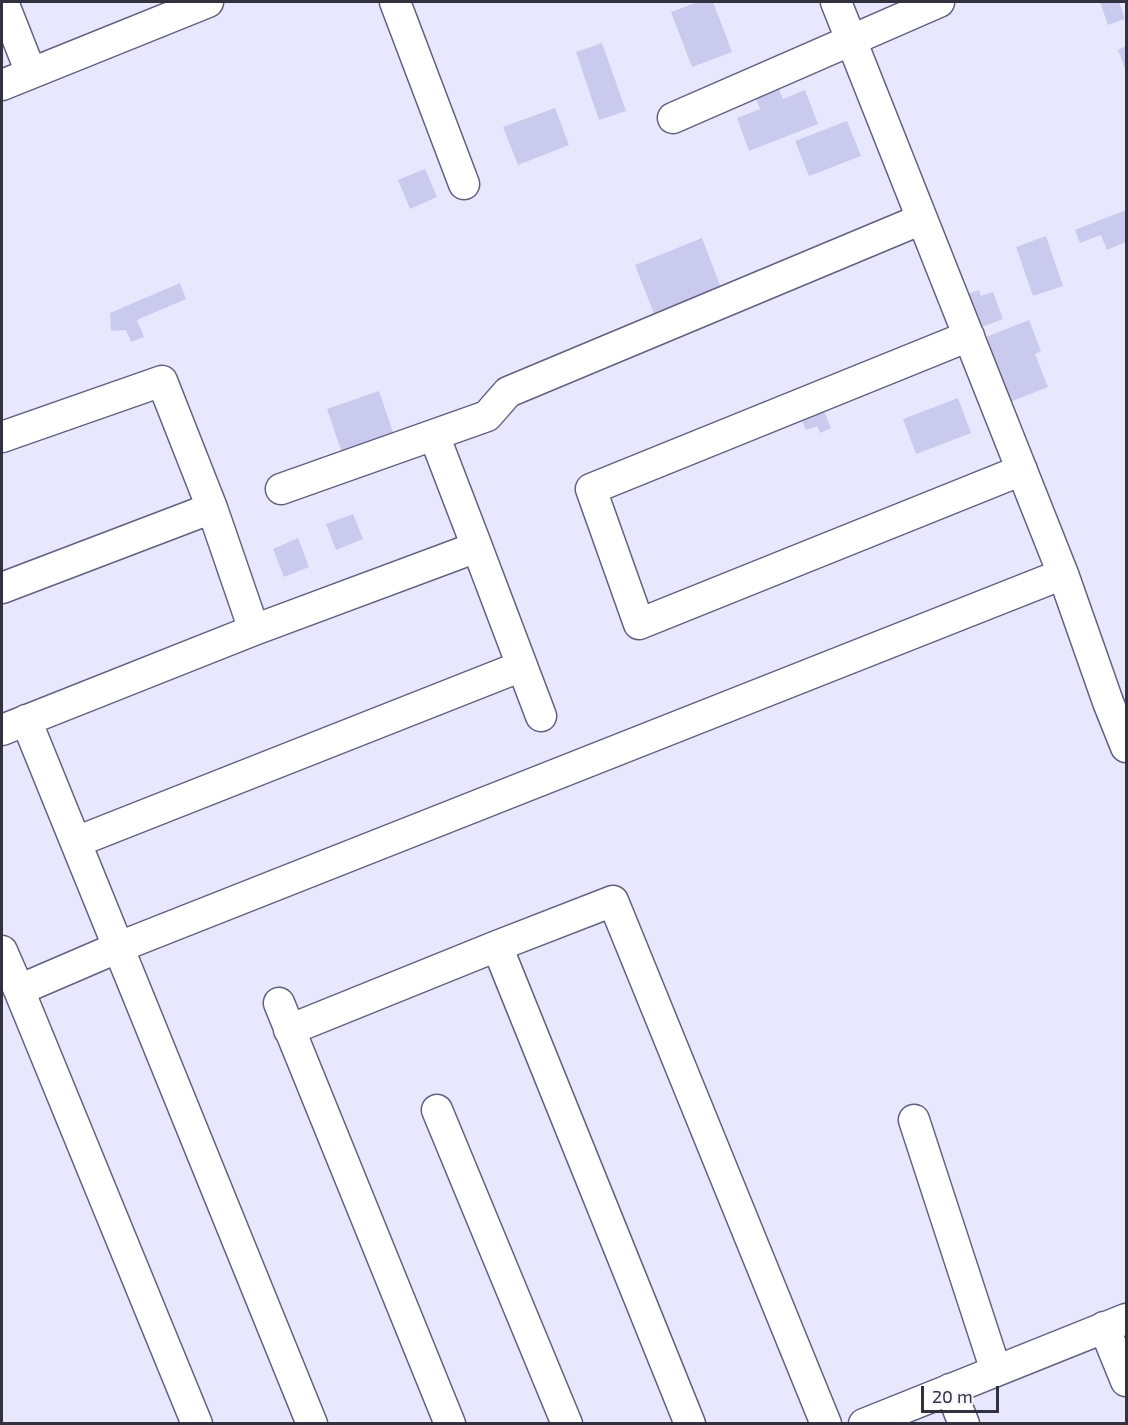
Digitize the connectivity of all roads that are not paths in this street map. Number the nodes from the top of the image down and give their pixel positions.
1 (3, 2) edge
2 (208, 2) edge
3 (395, 2) edge
4 (836, 2) edge
5 (939, 2) edge
6 (147, 13) edge
7 (851, 39) junction
8 (31, 73) junction
9 (2, 84) edge
10 (673, 118) dead end
11 (464, 184) dead end
12 (922, 219) junction
13 (969, 336) junction
14 (434, 435) junction
15 (2, 437) edge
16 (1022, 470) junction
17 (281, 489) dead end
18 (212, 508) junction
19 (477, 547) junction
20 (1063, 574) junction
21 (2, 588) edge
22 (254, 630) junction
23 (522, 666) junction
24 (1118, 698) edge
25 (541, 716) dead end
26 (14, 725) edge
27 (1126, 747) edge
28 (76, 842) junction
29 (497, 945) junction
30 (118, 947) junction
31 (2, 951) edge
32 (19, 990) junction
33 (437, 1110) dead end
34 (914, 1120) dead end
35 (1115, 1323) edge
36 (996, 1371) junction
37 (1126, 1381) edge
38 (950, 1389) junction
39 (197, 1424) edge
40 (312, 1424) edge
41 (450, 1424) edge
42 (567, 1424) edge
43 (690, 1424) edge
44 (826, 1424) edge
45 (864, 1424) edge
46 (964, 1424) edge

1 - 8 street
2 - 6 street
3 - 11 street
4 - 7 street
5 - 7 street
6 - 8 street
7 - 10 street
7 - 12 street
8 - 9 street
12 - 13 street
12 - 14 street
13 - 16 street
13 - 16 street
14 - 17 street
14 - 19 street
15 - 18 street
16 - 20 street
18 - 21 street
18 - 22 street
19 - 22 street
19 - 23 street
20 - 24 street
20 - 30 street
22 - 26 street
23 - 25 street
23 - 28 street
24 - 27 street
26 - 28 street
28 - 30 street
29 - 41 street
29 - 43 street
29 - 44 street
30 - 32 street
30 - 40 street
31 - 32 street
32 - 39 street
33 - 42 street
34 - 36 street
35 - 36 street
35 - 37 street
36 - 38 street
38 - 45 street
38 - 46 street

